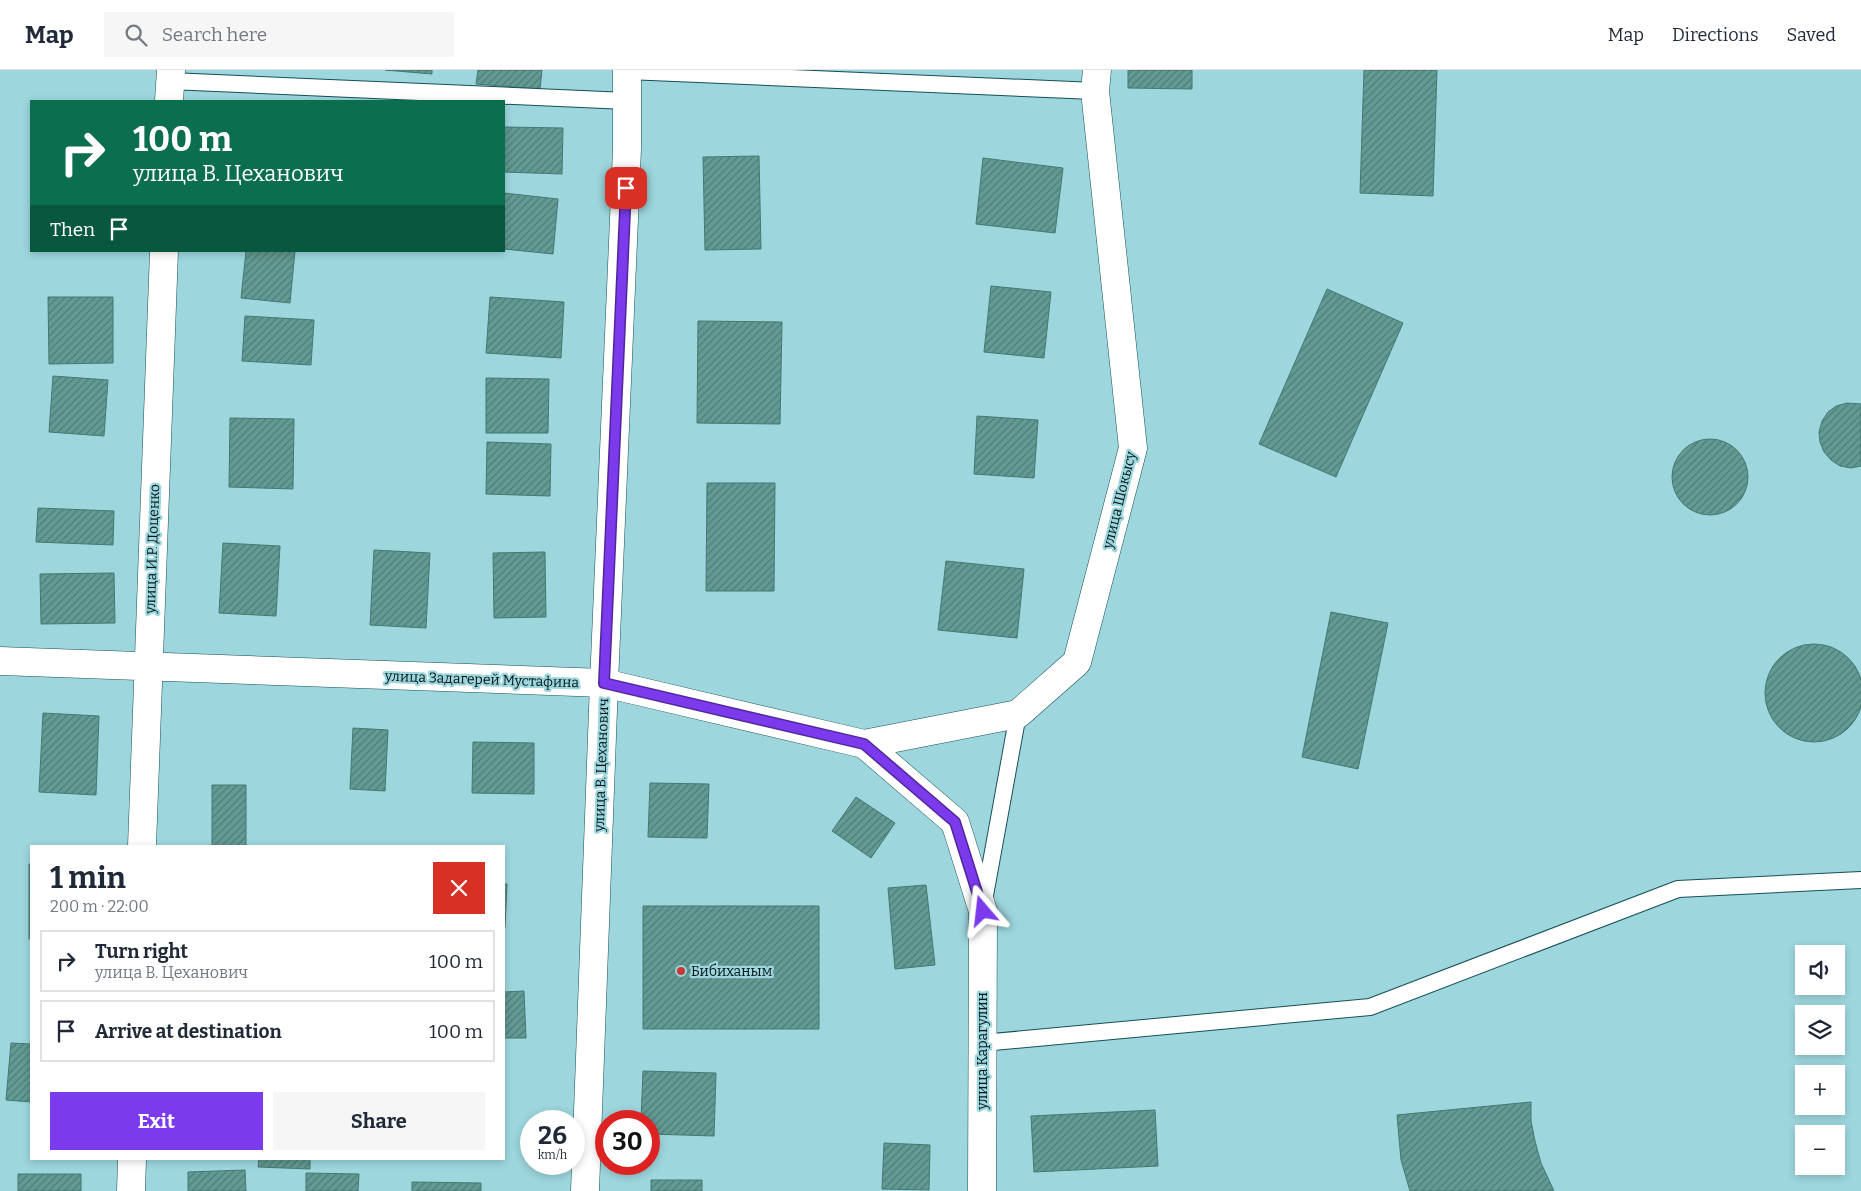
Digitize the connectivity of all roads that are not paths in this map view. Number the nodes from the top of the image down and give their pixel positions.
1 (627, 70) edge
2 (1096, 81) edge
3 (170, 84) edge
4 (627, 101) junction
5 (164, 252) edge
6 (0, 661) edge
7 (148, 666) junction
8 (604, 683) junction
9 (1018, 714) junction
10 (864, 744) junction
11 (142, 845) edge
12 (1861, 880) edge
13 (983, 911) junction
14 (982, 1043) junction
15 (132, 1160) edge
16 (131, 1191) edge
17 (585, 1191) edge
18 (982, 1191) edge

1 - 2 lane
1 - 4 street, улица В. Цеханович
2 - 9 street, улица Шокысу
3 - 4 lane
4 - 8 street, улица В. Цеханович
5 - 7 street, улица И.Р. Доценко
6 - 7 street, улица Задагерей Мустафина
7 - 8 street, улица Задагерей Мустафина
7 - 11 street, улица И.Р. Доценко
8 - 10 street, улица Задагерей Мустафина
8 - 17 street, улица В. Цеханович
9 - 10 street
9 - 13 lane
10 - 13 street, улица Задагерей Мустафина
12 - 14 lane
13 - 14 street, улица Карагулин
14 - 18 street, улица Карагулин
15 - 16 street

